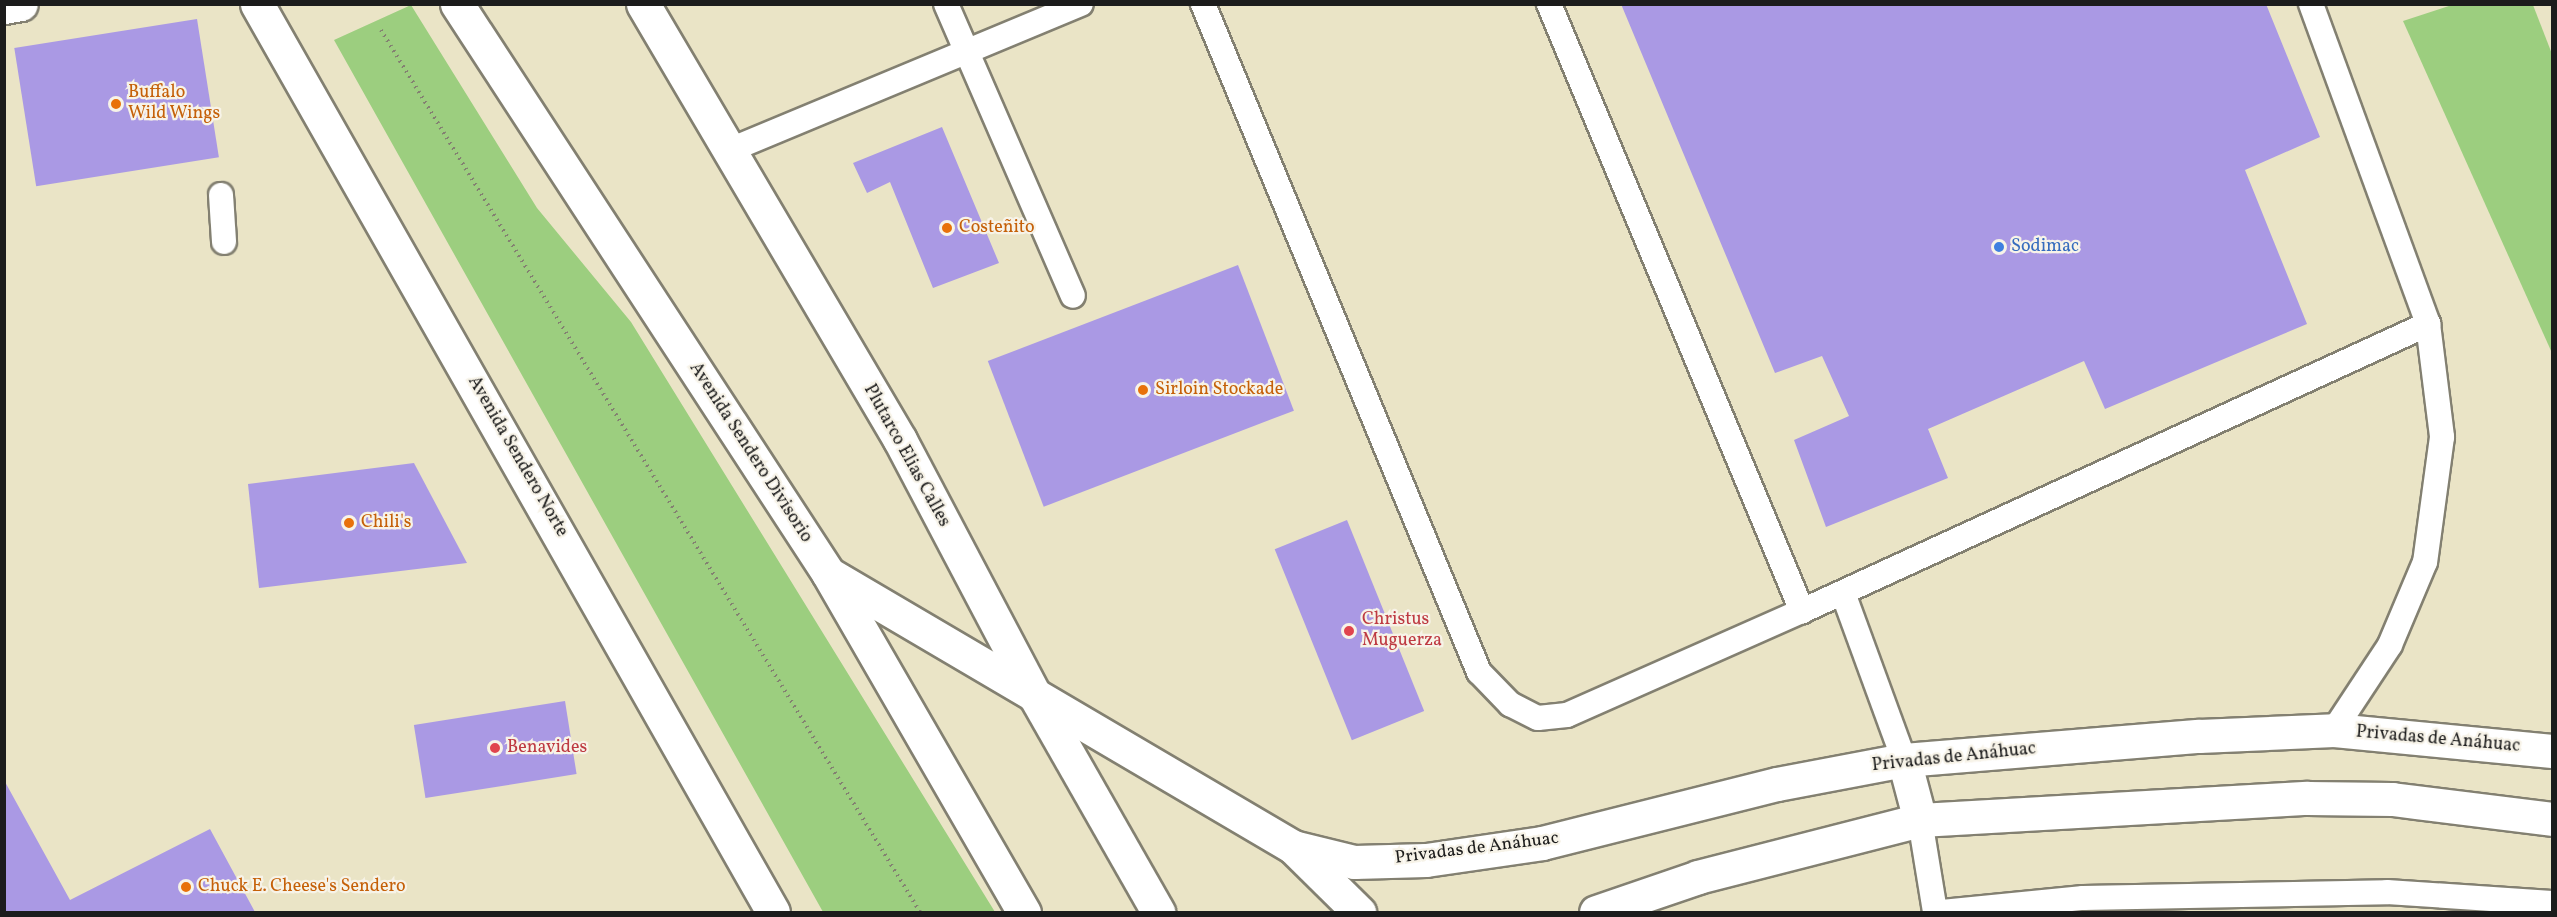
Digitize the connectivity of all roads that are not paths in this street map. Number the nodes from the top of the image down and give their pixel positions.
1 (257, 4) edge
2 (458, 4) edge
3 (643, 4) edge
4 (946, 4) edge
5 (1081, 4) edge
6 (1203, 4) edge
7 (1549, 4) edge
8 (2311, 4) edge
9 (966, 52) junction
10 (730, 150) junction
11 (221, 195) dead end
12 (224, 242) dead end
13 (1073, 296) dead end
14 (2428, 324) junction
15 (828, 573) junction
16 (1843, 593) junction
17 (1802, 611) junction
18 (1035, 696) junction
19 (2334, 730) junction
20 (2553, 751) edge
21 (1904, 760) junction
22 (2553, 819) edge
23 (1920, 820) junction
24 (1293, 847) junction
25 (2553, 903) edge
26 (773, 912) edge
27 (1024, 912) edge
28 (1158, 912) edge
29 (1359, 912) edge
30 (1596, 912) edge
31 (1935, 912) edge
32 (1942, 912) edge

1 - 26 street, Avenida Sendero Norte
2 - 15 street, Avenida Sendero Divisorio
3 - 10 street, Plutarco Elias Calles
4 - 9 lane
5 - 9 lane
6 - 17 lane
7 - 17 lane
8 - 14 lane
9 - 10 lane
9 - 13 lane
10 - 18 street, Plutarco Elias Calles
11 - 12 lane
14 - 16 lane
14 - 19 lane
15 - 18 street
15 - 27 street, Avenida Sendero Divisorio
16 - 17 lane
16 - 21 lane
18 - 24 street
18 - 28 street, Plutarco Elias Calles
19 - 20 street, Privadas de Anáhuac
19 - 21 street, Privadas de Anáhuac
21 - 23 street
21 - 24 street, Privadas de Anáhuac
22 - 23 street
23 - 30 street
23 - 31 lane
24 - 29 street
25 - 32 lane

